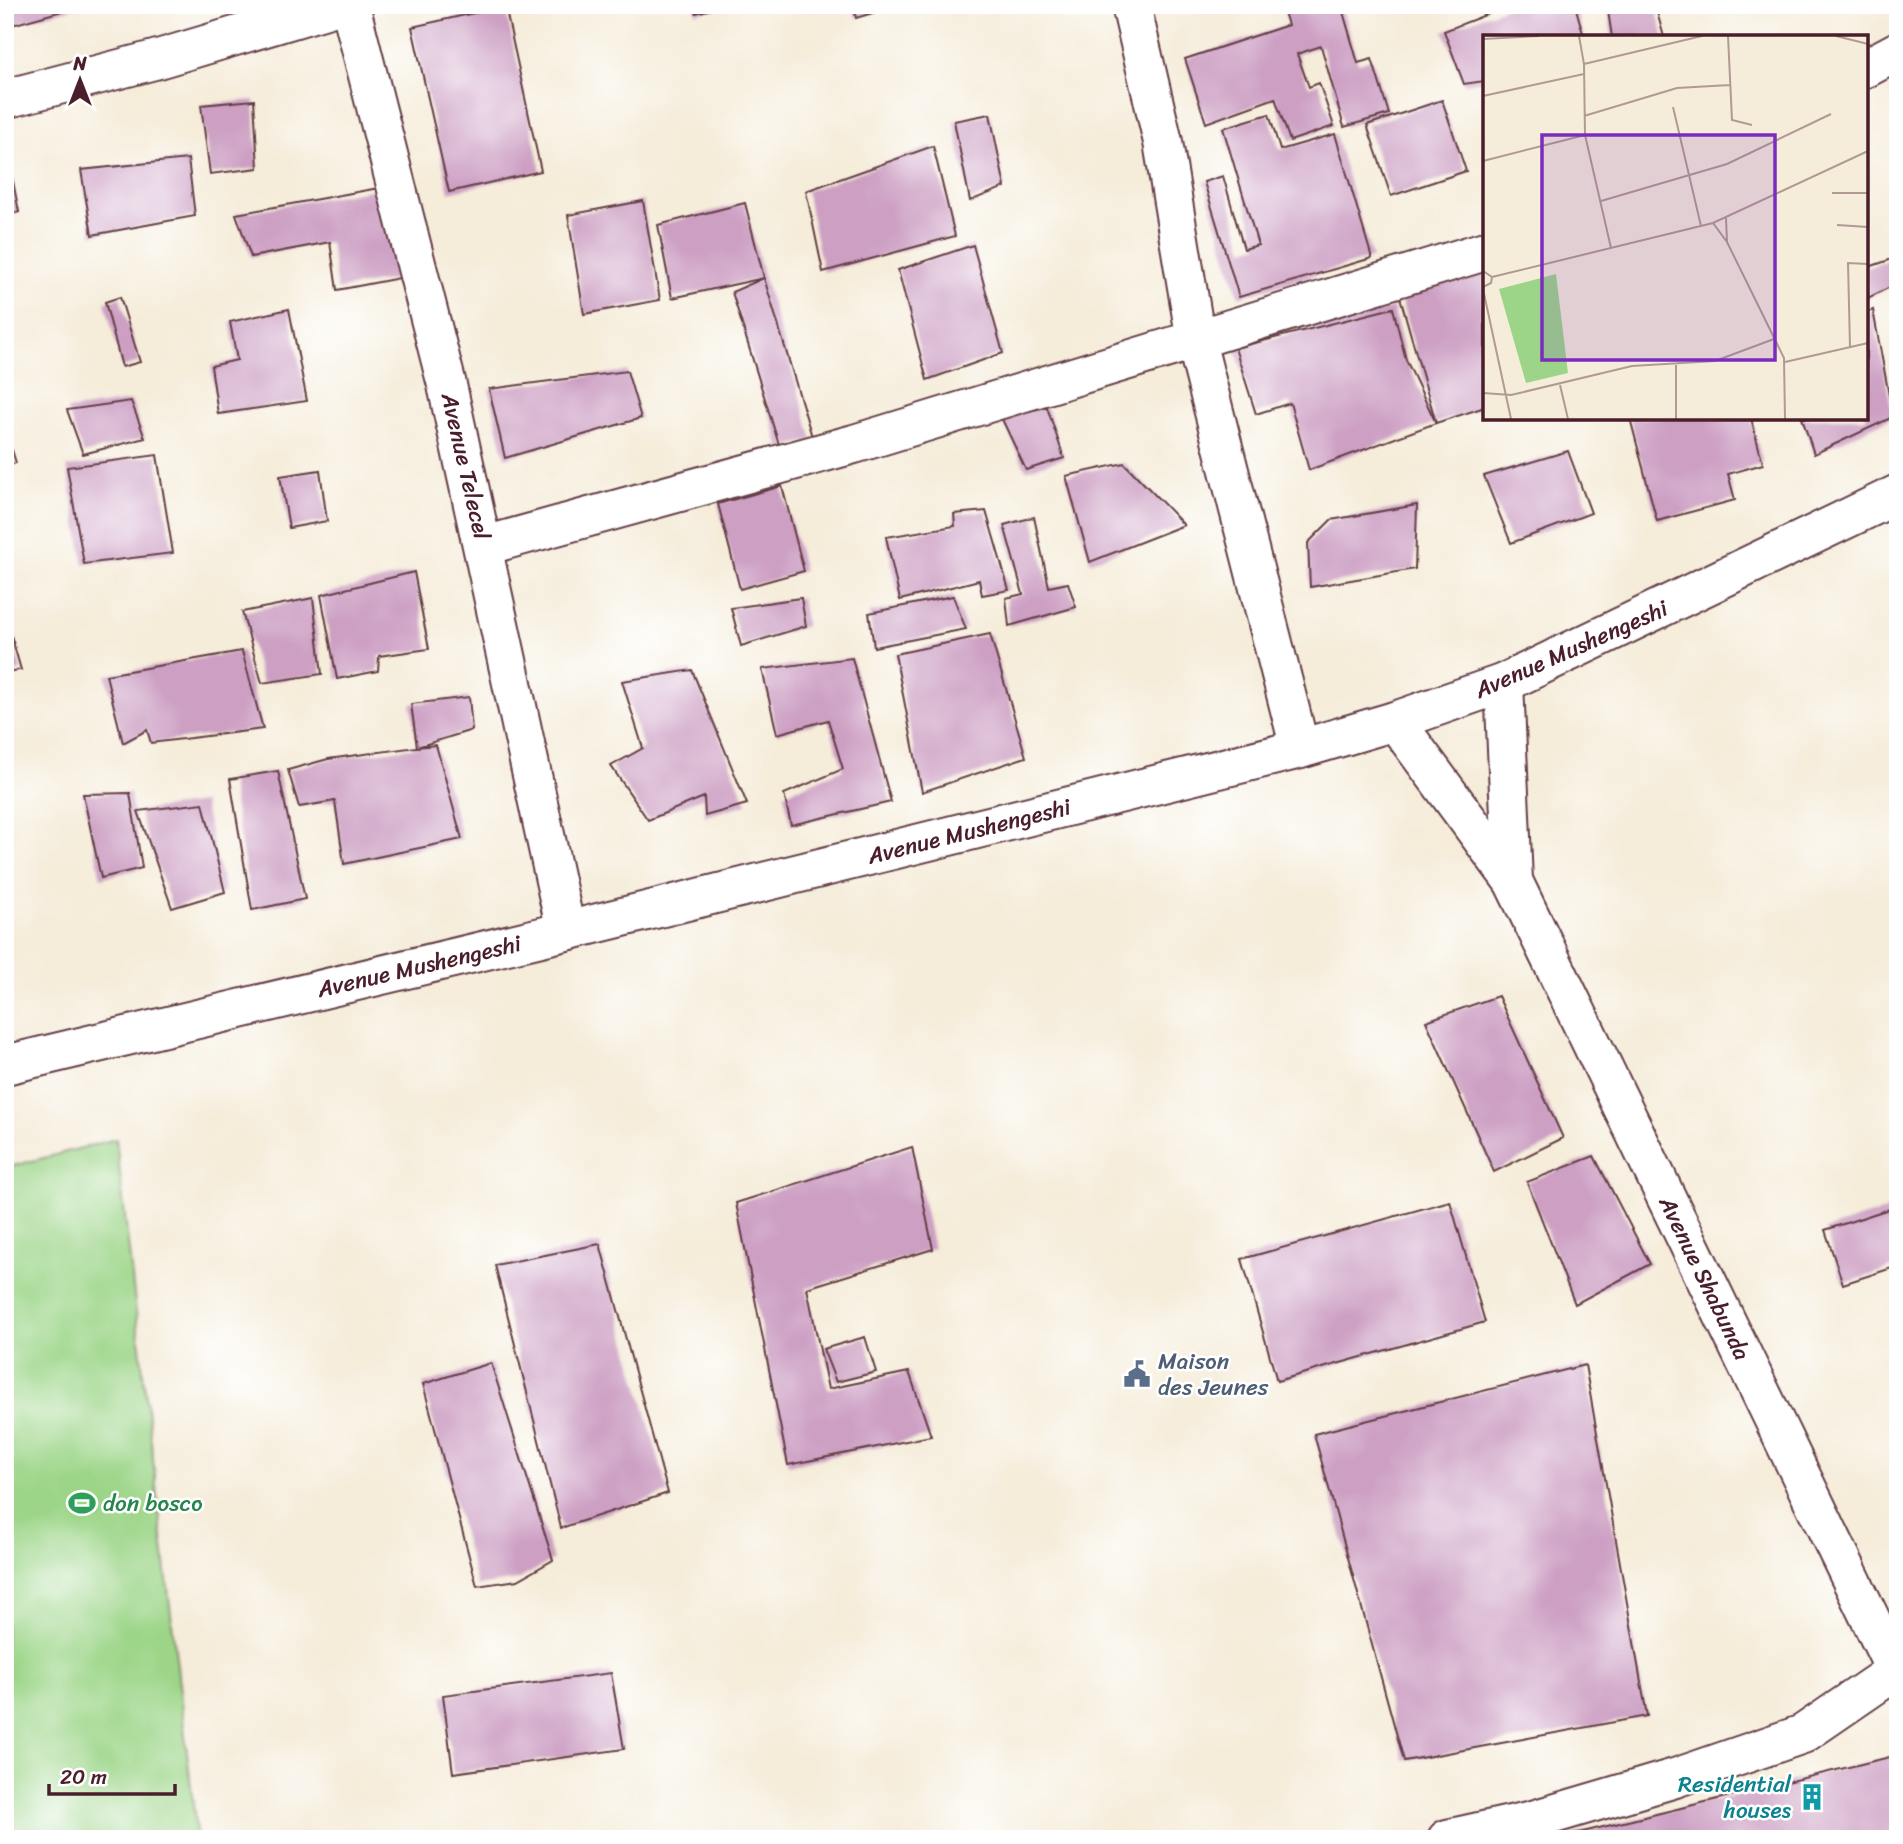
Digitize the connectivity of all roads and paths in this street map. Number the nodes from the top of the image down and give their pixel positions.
1 (339, 5) edge
2 (350, 5) edge
3 (1131, 5) edge
4 (1898, 51) edge
5 (1868, 67) edge
6 (5, 99) edge
7 (1483, 252) edge
8 (1196, 341) junction
9 (1898, 494) edge
10 (484, 546) junction
11 (1504, 683) junction
12 (1395, 721) junction
13 (1300, 749) junction
14 (1513, 880) junction
15 (566, 931) junction
16 (5, 1065) edge
17 (1896, 1673) edge
18 (1447, 1839) edge

1 - 6 street
2 - 10 street, Avenue Telecel
3 - 8 street
4 - 5 street
7 - 8 street
8 - 10 street
8 - 13 street
9 - 11 street, Avenue Mushengeshi
10 - 15 street, Avenue Telecel
11 - 12 street, Avenue Mushengeshi
11 - 14 street
12 - 13 street, Avenue Mushengeshi
12 - 14 street
13 - 15 street, Avenue Mushengeshi
14 - 17 street, Avenue Shabunda
15 - 16 street, Avenue Mushengeshi
17 - 18 street

